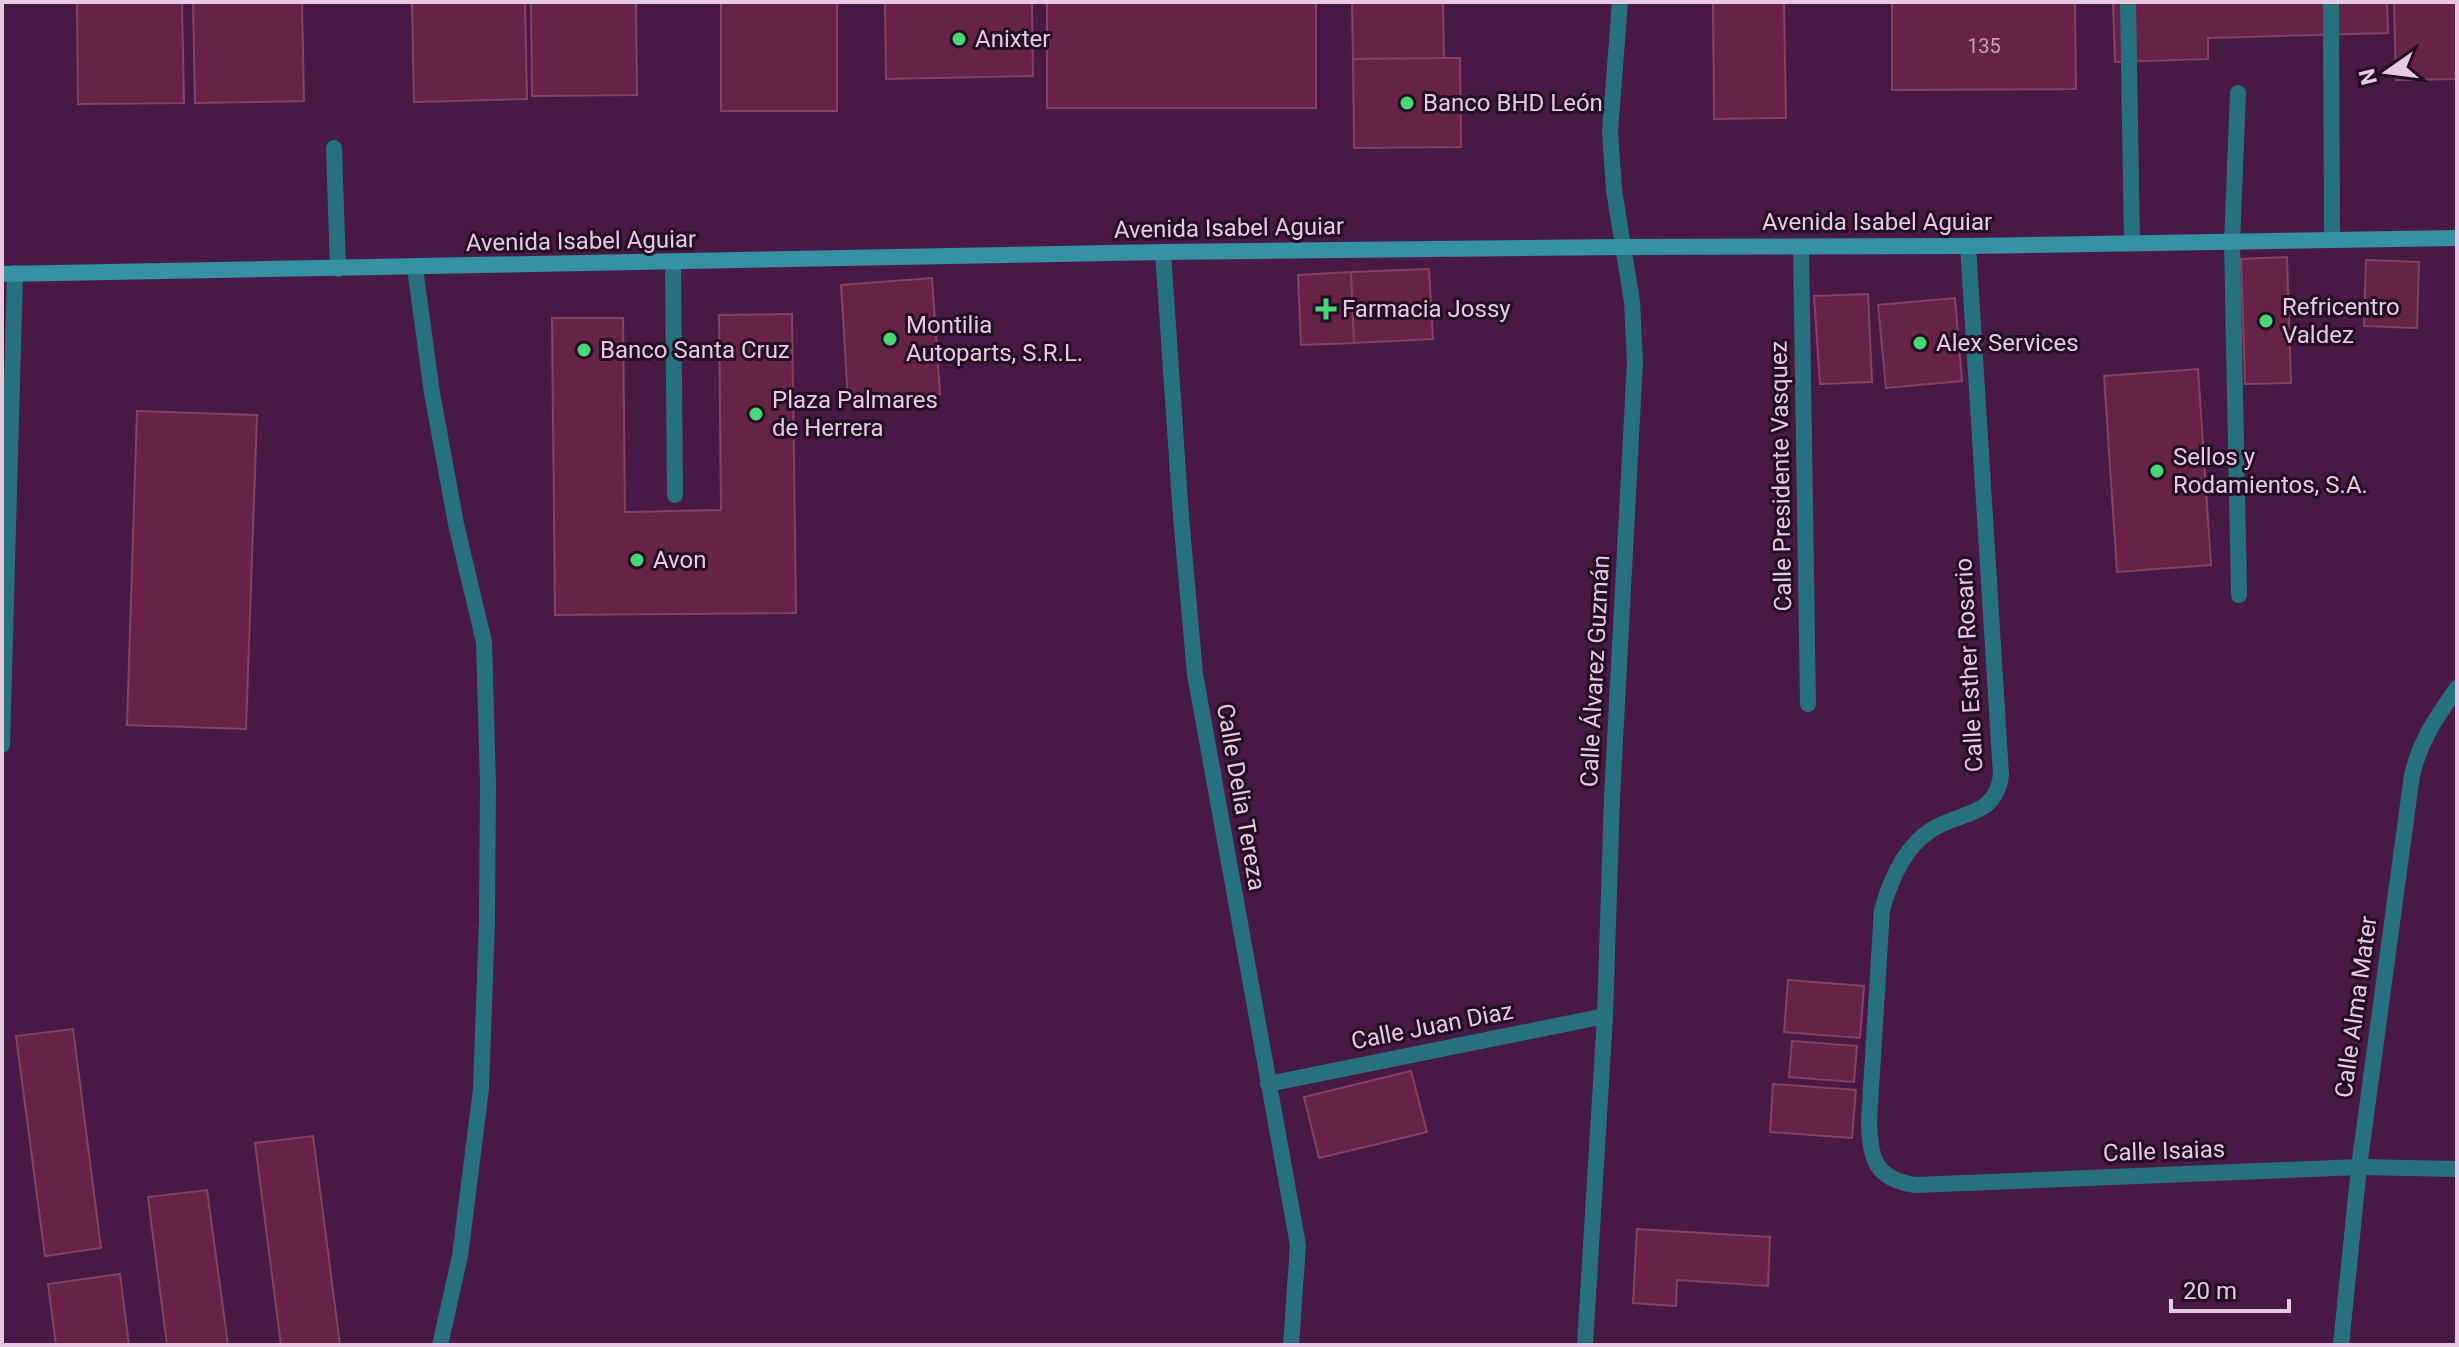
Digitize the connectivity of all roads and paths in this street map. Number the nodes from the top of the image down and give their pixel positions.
1 (1620, 2) edge
2 (2128, 2) edge
3 (2331, 2) edge
4 (2238, 93) dead end
5 (334, 148) dead end
6 (2457, 238) edge
7 (2332, 240) junction
8 (2232, 242) junction
9 (2132, 243) junction
10 (1968, 246) junction
11 (1622, 247) junction
12 (1801, 247) junction
13 (1163, 252) junction
14 (673, 263) junction
15 (415, 268) junction
16 (338, 269) junction
17 (8, 274) edge
18 (675, 495) dead end
19 (2239, 595) dead end
20 (2457, 688) edge
21 (1808, 704) dead end
22 (2, 745) edge
23 (1605, 1016) junction
24 (1268, 1084) junction
25 (2359, 1167) junction
26 (1878, 1168) joint
27 (2457, 1169) edge
28 (1289, 1344) edge
29 (440, 1345) edge
30 (1585, 1345) edge
31 (2341, 1345) edge

1 - 11 street, Calle Álvarez Guzmán
2 - 9 street
3 - 7 street
4 - 8 street
5 - 16 street
6 - 7 main road, Avenida Isabel Aguiar
7 - 8 main road, Avenida Isabel Aguiar
8 - 9 main road, Avenida Isabel Aguiar
8 - 19 street
9 - 10 main road, Avenida Isabel Aguiar
10 - 12 main road, Avenida Isabel Aguiar
10 - 26 street, Calle Esther Rosario
11 - 12 main road, Avenida Isabel Aguiar
11 - 13 main road, Avenida Isabel Aguiar
11 - 23 street, Calle Álvarez Guzmán
12 - 21 street, Calle Presidente Vasquez
13 - 14 main road, Avenida Isabel Aguiar
13 - 24 street, Calle Delia Tereza
14 - 15 main road, Avenida Isabel Aguiar
14 - 18 street
15 - 16 main road, Avenida Isabel Aguiar
15 - 29 street
16 - 17 main road, Avenida Isabel Aguiar
17 - 22 street
20 - 25 street, Calle Alma Mater
23 - 24 street, Calle Juan Diaz
23 - 30 street, Calle Álvarez Guzmán
24 - 28 street, Calle Delia Tereza
25 - 26 street, Calle Isaias
25 - 27 street, Calle Isaias
25 - 31 street, Calle Alma Mater

